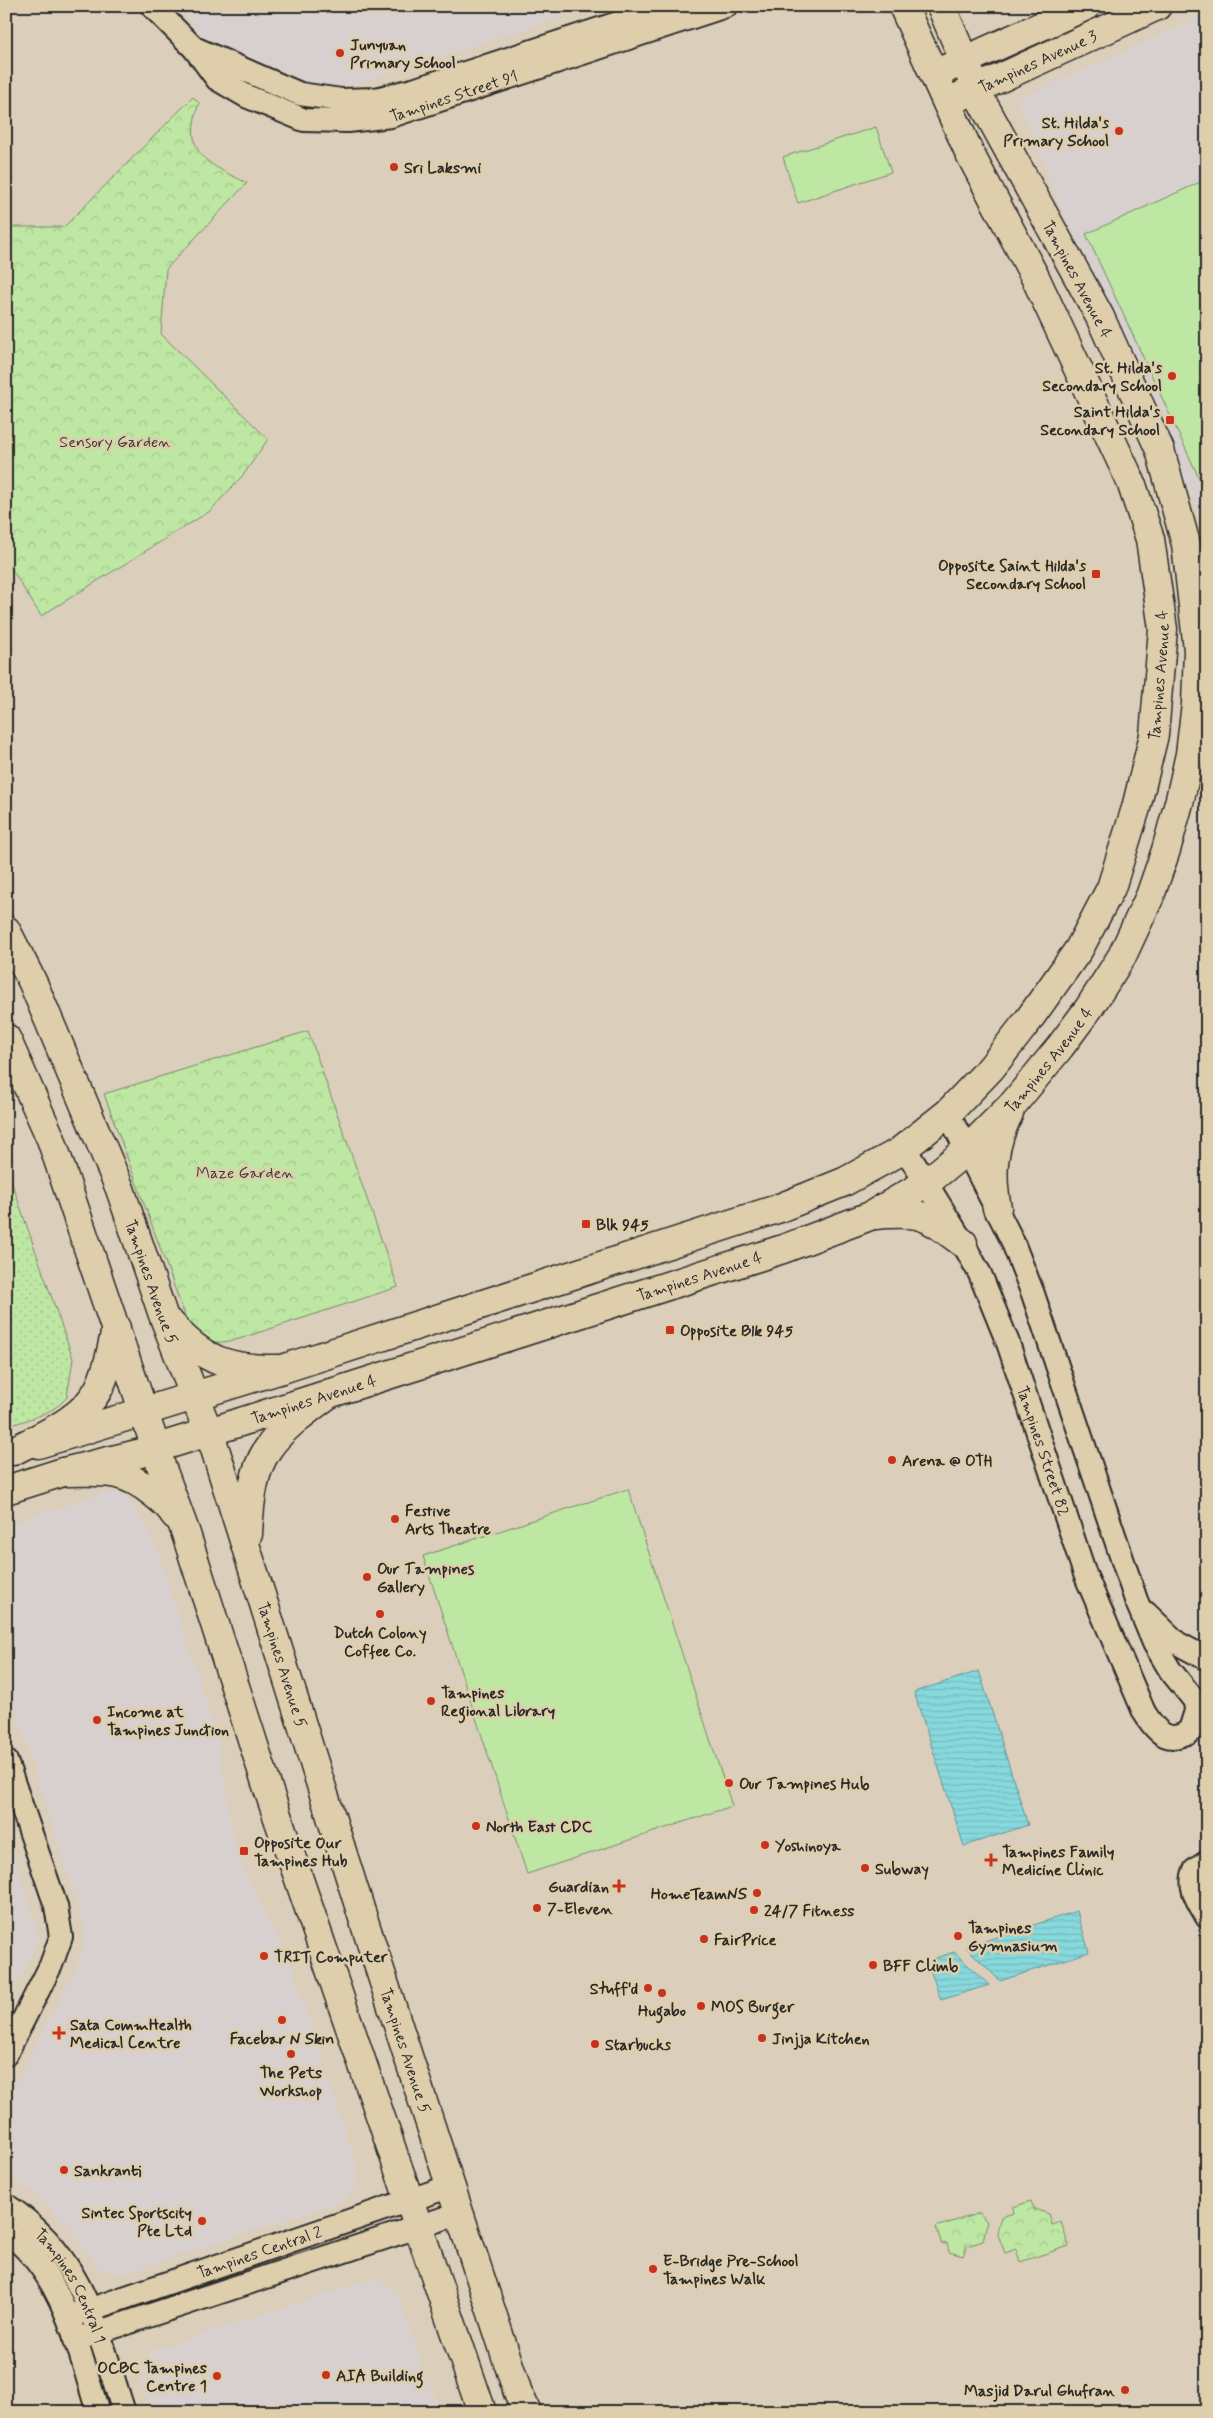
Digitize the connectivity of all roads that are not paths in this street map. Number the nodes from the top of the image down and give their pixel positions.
1 (152, 6) edge
2 (670, 6) edge
3 (726, 6) edge
4 (904, 6) edge
5 (941, 6) edge
6 (1086, 6) edge
7 (1157, 6) edge
8 (194, 48) junction
9 (964, 61) junction
10 (933, 75) junction
11 (976, 89) junction
12 (946, 102) junction
13 (6, 930) edge
14 (6, 1038) edge
15 (1014, 1103) junction
16 (948, 1113) junction
17 (904, 1148) junction
18 (968, 1149) junction
19 (926, 1183) junction
20 (997, 1208) junction
21 (870, 1216) junction
22 (963, 1243) junction
23 (163, 1314) junction
24 (116, 1328) junction
25 (282, 1369) junction
26 (330, 1393) junction
27 (194, 1396) junction
28 (144, 1412) junction
29 (207, 1432) junction
30 (156, 1448) junction
31 (10, 1453) edge
32 (63, 1472) junction
33 (6, 1490) edge
34 (185, 1531) junction
35 (247, 1553) junction
36 (1136, 1600) junction
37 (1207, 1659) edge
38 (1207, 1717) edge
39 (1189, 1734) junction
40 (6, 1761) edge
41 (1207, 1862) edge
42 (1207, 1917) edge
43 (6, 2054) edge
44 (451, 2186) junction
45 (409, 2200) junction
46 (6, 2205) edge
47 (460, 2213) junction
48 (418, 2227) junction
49 (6, 2232) edge
50 (92, 2309) junction
51 (68, 2317) junction
52 (98, 2332) junction
53 (75, 2340) junction
54 (98, 2412) edge
55 (124, 2412) edge
56 (482, 2412) edge
57 (527, 2412) edge

1 - 8 street, Tampines Street 91
2 - 8 street, Tampines Street 91
3 - 8 street, Tampines Street 91
4 - 10 main road, Tampines Avenue 4
5 - 9 main road, Tampines Avenue 4
6 - 9 main road, Tampines Avenue 3
7 - 11 main road, Tampines Avenue 3
9 - 10 main road, Tampines Avenue 3
9 - 11 main road, Tampines Avenue 4
10 - 12 main road, Tampines Avenue 4
11 - 12 main road, Tampines Avenue 3
11 - 15 main road, Tampines Avenue 4
12 - 16 main road, Tampines Avenue 4
13 - 23 main road, Tampines Avenue 5
14 - 24 main road
15 - 18 main road, Tampines Avenue 4
15 - 20 main road
16 - 17 main road, Tampines Avenue 4
16 - 18 street
17 - 19 street, Tampines Street 82
17 - 25 main road, Tampines Avenue 4
18 - 19 main road, Tampines Avenue 4
18 - 20 street
19 - 21 main road, Tampines Avenue 4
19 - 22 street, Tampines Street 82
20 - 36 street
21 - 22 main road
21 - 26 main road, Tampines Avenue 4
22 - 39 street, Tampines Street 82
23 - 25 main road
23 - 27 main road, Tampines Avenue 5
24 - 28 main road
24 - 31 main road
25 - 27 main road, Tampines Avenue 4
26 - 29 main road, Tampines Avenue 4
26 - 35 main road
27 - 28 main road, Tampines Avenue 4
27 - 29 main road, Tampines Avenue 5
28 - 30 main road
28 - 31 main road, Tampines Avenue 4
29 - 30 main road, Tampines Avenue 4
29 - 35 main road, Tampines Avenue 5
30 - 32 main road, Tampines Avenue 4
30 - 34 main road
32 - 33 main road, Tampines Avenue 4
32 - 34 main road
34 - 45 main road
35 - 44 main road, Tampines Avenue 5
36 - 37 street
36 - 39 street
38 - 39 street
40 - 43 street
41 - 42 street
44 - 45 street, Tampines Central 2
44 - 47 main road, Tampines Avenue 5
45 - 48 main road
45 - 50 street, Tampines Central 2
46 - 50 street, Tampines Central 1
47 - 48 street, Tampines Central 2
47 - 57 main road, Tampines Avenue 5
48 - 52 street, Tampines Central 2
48 - 56 main road
49 - 51 street, Tampines Central 1
50 - 51 street, Tampines Central 2
50 - 52 street, Tampines Central 1
51 - 53 street, Tampines Central 1
52 - 53 street, Tampines Central 2
52 - 55 street, Tampines Central 1
53 - 54 street, Tampines Central 1

